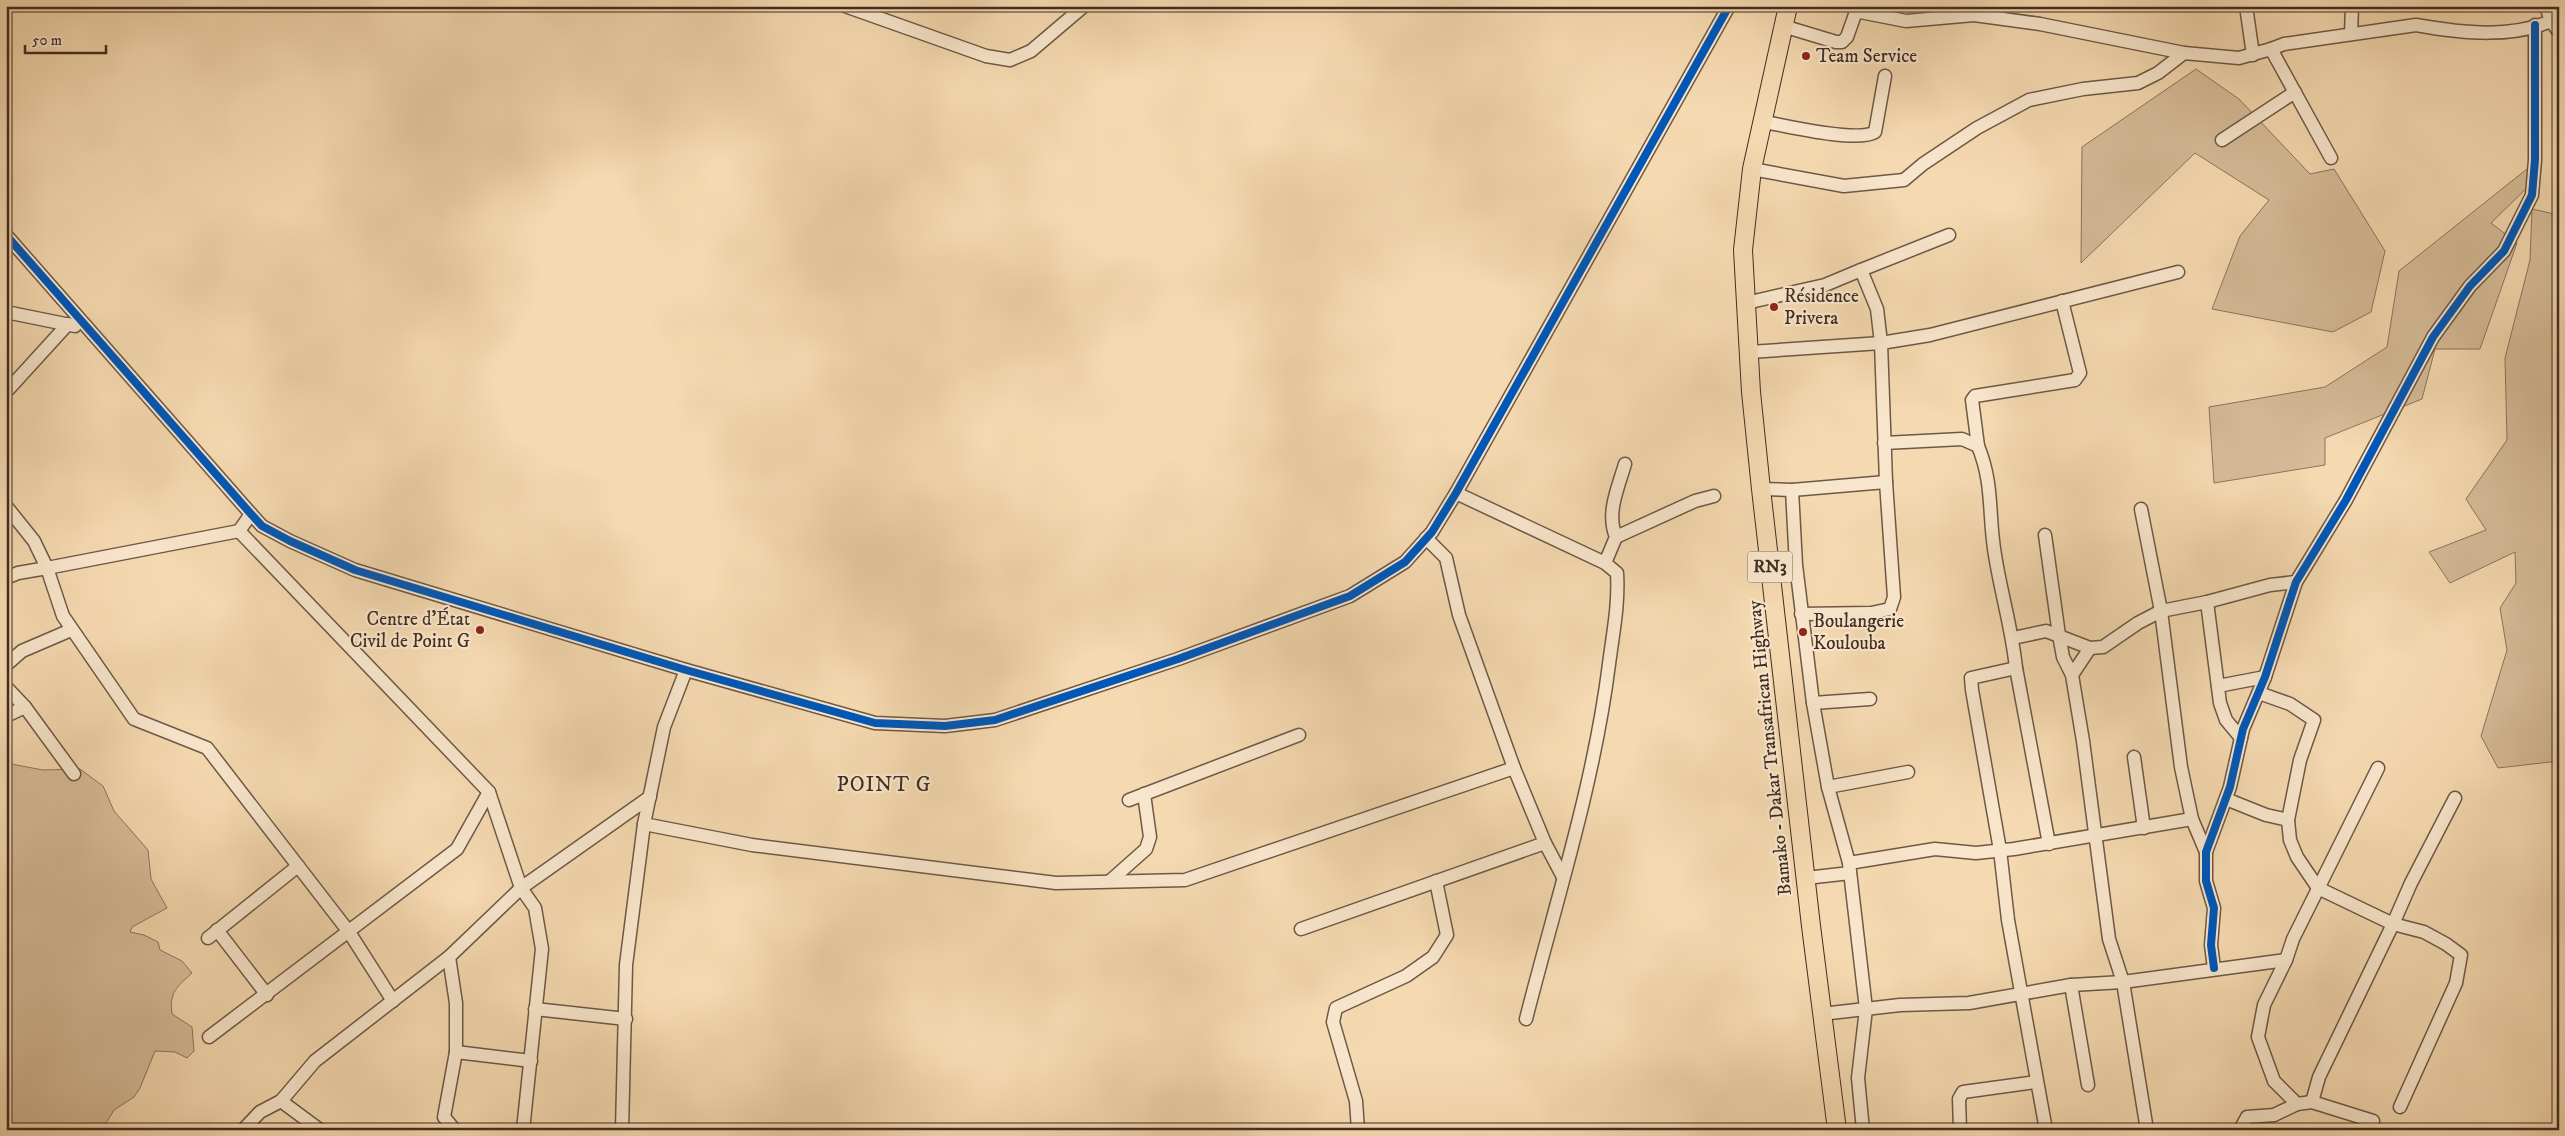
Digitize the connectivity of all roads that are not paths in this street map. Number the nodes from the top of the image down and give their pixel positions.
1 (845, 6) edge
2 (1084, 6) edge
3 (1729, 6) edge
4 (1788, 6) edge
5 (2246, 6) edge
6 (2352, 6) edge
7 (2546, 6) edge
8 (1857, 9) edge
9 (2555, 19) edge
10 (2535, 25) junction
11 (1783, 26) junction
12 (2559, 32) edge
13 (2351, 34) junction
14 (2271, 49) junction
15 (2184, 53) junction
16 (2254, 55) junction
17 (1885, 76) dead end
18 (2295, 92) junction
19 (1765, 122) junction
20 (2222, 140) dead end
21 (2331, 158) dead end
22 (1752, 169) junction
23 (6, 234) edge
24 (1949, 235) dead end
25 (1861, 270) junction
26 (2178, 272) dead end
27 (2062, 301) junction
28 (1746, 302) junction
29 (6, 312) edge
30 (68, 324) junction
31 (92, 330) junction
32 (1881, 344) junction
33 (1750, 352) junction
34 (6, 392) edge
35 (1884, 443) junction
36 (1978, 446) junction
37 (1625, 464) dead end
38 (1886, 482) junction
39 (1761, 489) junction
40 (1792, 490) junction
41 (1456, 493) junction
42 (1714, 496) dead end
43 (6, 506) edge
44 (2141, 509) dead end
45 (251, 514) junction
46 (239, 531) junction
47 (2045, 535) dead end
48 (1616, 537) junction
49 (1426, 538) junction
50 (1605, 563) junction
51 (46, 568) junction
52 (6, 578) edge
53 (2296, 582) junction
54 (2207, 602) junction
55 (2161, 611) junction
56 (1801, 614) junction
57 (72, 630) junction
58 (2059, 635) junction
59 (2013, 638) junction
60 (2090, 648) junction
61 (6, 665) edge
62 (2016, 668) junction
63 (686, 670) junction
64 (2072, 676) junction
65 (2265, 677) junction
66 (2218, 686) junction
67 (6, 687) edge
68 (2259, 693) junction
69 (1870, 698) dead end
70 (1814, 703) junction
71 (25, 707) junction
72 (6, 716) edge
73 (1299, 735) dead end
74 (2241, 738) junction
75 (2134, 757) dead end
76 (1514, 768) junction
77 (2378, 768) dead end
78 (1908, 772) dead end
79 (74, 774) dead end
80 (1828, 787) junction
81 (489, 792) junction
82 (1144, 794) junction
83 (650, 797) junction
84 (2455, 798) dead end
85 (2226, 799) junction
86 (1129, 800) dead end
87 (2192, 819) junction
88 (2288, 820) junction
89 (644, 824) junction
90 (2144, 828) junction
91 (2095, 837) junction
92 (1546, 843) junction
93 (2049, 844) junction
94 (2000, 850) junction
95 (2206, 852) junction
96 (298, 866) junction
97 (1850, 868) junction
98 (1563, 877) junction
99 (1806, 878) junction
100 (1436, 881) junction
101 (1110, 882) junction
102 (522, 888) junction
103 (2318, 888) junction
104 (2393, 924) junction
105 (1301, 929) dead end
106 (349, 932) junction
107 (448, 957) junction
108 (2286, 960) junction
109 (2214, 968) junction
110 (2123, 982) junction
111 (2071, 985) junction
112 (267, 995) junction
113 (2021, 995) junction
114 (393, 1001) junction
115 (1866, 1008) junction
116 (534, 1009) junction
117 (1822, 1014) junction
118 (626, 1019) junction
119 (1526, 1019) dead end
120 (209, 1037) dead end
121 (456, 1052) junction
122 (530, 1061) junction
123 (2036, 1082) junction
124 (2088, 1085) dead end
125 (281, 1101) junction
126 (2312, 1102) junction
127 (2297, 1104) junction
128 (2400, 1107) dead end
129 (2373, 1121) dead end
130 (243, 1130) edge
131 (320, 1130) edge
132 (454, 1130) edge
133 (523, 1130) edge
134 (622, 1130) edge
135 (1358, 1130) edge
136 (1837, 1130) edge
137 (1863, 1130) edge
138 (1960, 1130) edge
139 (2046, 1130) edge
140 (2147, 1130) edge
141 (2240, 1130) edge

1 - 2 street
3 - 41 street
4 - 11 highway, Bamako - Dakar Transafrican Highway / RN3
5 - 16 street
6 - 13 street
7 - 9 street
8 - 11 street
8 - 15 street
9 - 10 street
9 - 12 street
10 - 13 street
10 - 53 street
11 - 19 highway, Bamako - Dakar Transafrican Highway / RN3
13 - 14 street
14 - 16 street
14 - 18 street
15 - 16 street
15 - 22 street
17 - 19 street
18 - 20 street
18 - 21 street
19 - 22 highway, Bamako - Dakar Transafrican Highway / RN3
22 - 28 highway, Bamako - Dakar Transafrican Highway / RN3
23 - 31 street
24 - 25 street
25 - 28 street
25 - 32 street
26 - 27 street
27 - 32 street
27 - 36 street
28 - 33 highway, Bamako - Dakar Transafrican Highway / RN3
29 - 30 street
30 - 31 street
30 - 34 street
31 - 45 street
32 - 33 street
32 - 35 street
33 - 39 highway, Bamako - Dakar Transafrican Highway / RN3
35 - 36 street
35 - 38 street
36 - 59 street
37 - 48 street
38 - 40 street
38 - 56 street
39 - 40 street
39 - 99 highway, Bamako - Dakar Transafrican Highway / RN3
40 - 56 street
41 - 49 street
41 - 50 street
42 - 48 street
43 - 51 street
44 - 55 street
45 - 46 street
45 - 63 street
46 - 51 street
46 - 81 street
47 - 58 street
48 - 50 street
49 - 63 street
49 - 76 street
50 - 98 street
51 - 52 street
51 - 57 street
53 - 54 street
53 - 65 street
54 - 55 street
54 - 66 street
55 - 60 street
55 - 87 street
56 - 70 street
57 - 61 street
57 - 96 street
58 - 59 street
58 - 60 street
58 - 64 street
59 - 62 street
60 - 64 street
62 - 93 street
62 - 94 street
63 - 83 street
64 - 91 street
65 - 66 street
65 - 68 street
66 - 74 street
67 - 71 street
68 - 74 street
68 - 88 street
69 - 70 street
70 - 80 street
71 - 72 street
71 - 79 street
73 - 82 street
74 - 85 street
75 - 90 street
76 - 92 street
76 - 101 street
77 - 103 street
78 - 80 street
80 - 97 street
81 - 102 street
81 - 106 street
82 - 86 street
82 - 101 street
83 - 89 street
83 - 102 street
84 - 104 street
85 - 88 street
85 - 95 street
87 - 90 street
87 - 95 street
88 - 103 street
89 - 101 street
89 - 118 street
90 - 91 street
91 - 93 street
91 - 110 street
92 - 98 street
92 - 100 street
93 - 94 street
94 - 97 street
94 - 113 street
95 - 109 street
96 - 106 street
96 - 112 street
97 - 99 street
97 - 115 street
98 - 119 street
99 - 117 highway, Bamako - Dakar Transafrican Highway / RN3
100 - 105 street
100 - 135 street
102 - 107 street
102 - 116 street
103 - 104 street
103 - 108 street
104 - 126 street
104 - 128 street
106 - 112 street
106 - 114 street
107 - 114 street
107 - 121 street
108 - 109 street
108 - 127 street
109 - 110 street
110 - 111 street
110 - 140 street
111 - 113 street
111 - 124 street
112 - 120 street
113 - 115 street
113 - 123 street
114 - 125 street
115 - 117 street
115 - 137 street
116 - 118 street
116 - 122 street
117 - 136 highway, Bamako - Dakar Transafrican Highway / RN3
118 - 134 street
121 - 122 street
121 - 132 street
122 - 133 street
123 - 138 street
123 - 139 street
125 - 130 street
125 - 131 street
126 - 127 street
126 - 129 street
127 - 141 street

